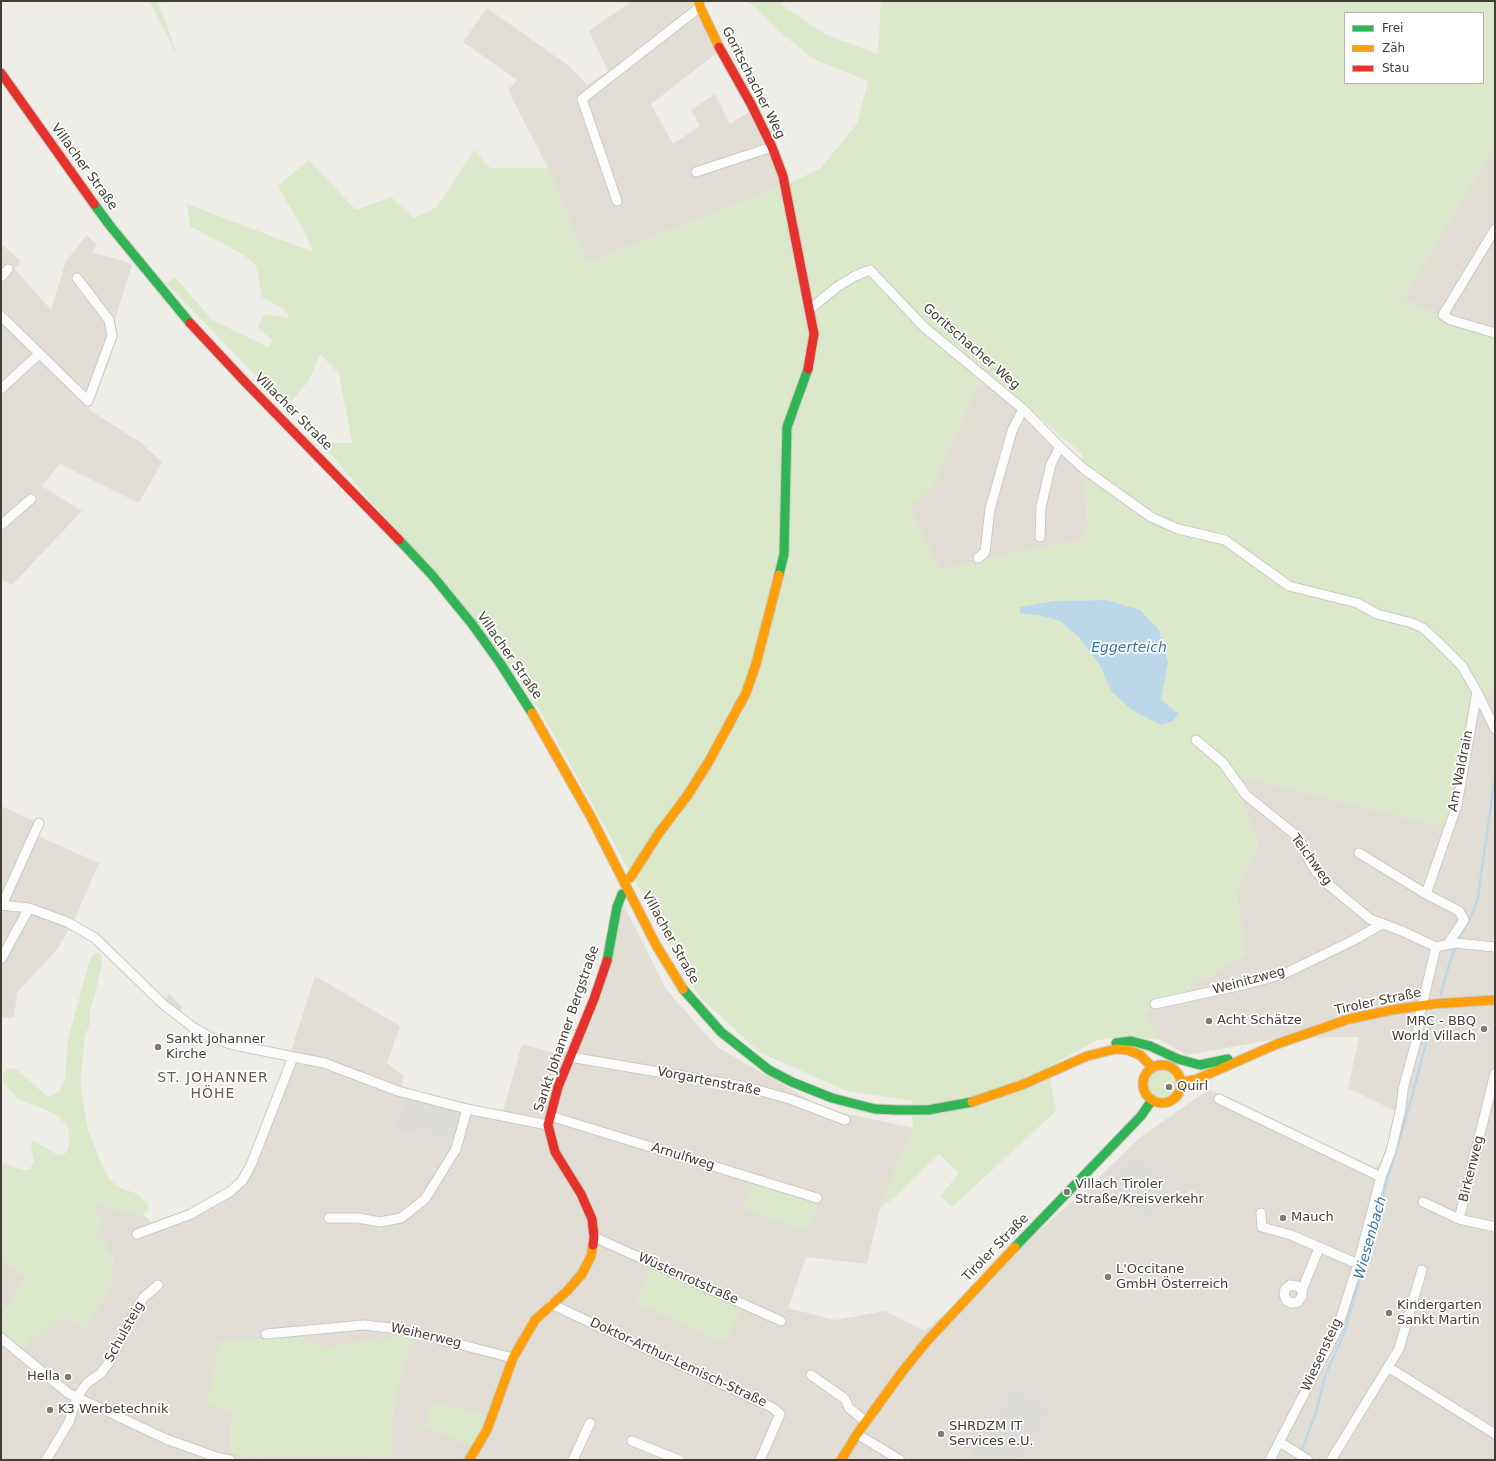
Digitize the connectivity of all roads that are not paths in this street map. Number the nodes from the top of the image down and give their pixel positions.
1 (700, 4) edge
2 (1, 73) edge
3 (772, 147) junction
4 (696, 172) dead end
5 (617, 201) dead end
6 (1495, 229) edge
7 (8, 269) dead end
8 (1, 276) edge
9 (77, 278) dead end
10 (810, 309) junction
11 (1, 316) edge
12 (1495, 334) edge
13 (39, 354) junction
14 (1, 389) edge
15 (1023, 409) junction
16 (1060, 447) junction
17 (31, 499) dead end
18 (1, 525) edge
19 (1040, 537) dead end
20 (978, 558) dead end
21 (1477, 692) junction
22 (1495, 729) edge
23 (1196, 740) dead end
24 (40, 823) dead end
25 (1358, 853) dead end
26 (630, 878) dead end
27 (622, 894) dead end
28 (1426, 894) junction
29 (2, 905) edge
30 (29, 908) junction
31 (1382, 924) junction
32 (1455, 944) junction
33 (1436, 947) junction
34 (1495, 947) edge
35 (1, 959) edge
36 (1495, 1000) edge
37 (1155, 1004) dead end
38 (1423, 1006) junction
39 (1087, 1056) junction
40 (1249, 1056) junction
41 (293, 1057) junction
42 (570, 1057) junction
43 (1152, 1067) junction
44 (1495, 1073) edge
45 (1181, 1082) junction
46 (1219, 1099) dead end
47 (1152, 1100) junction
48 (467, 1109) junction
49 (845, 1120) dead end
50 (549, 1121) junction
51 (1381, 1177) junction
52 (817, 1198) dead end
53 (1423, 1202) dead end
54 (1261, 1213) dead end
55 (329, 1218) dead end
56 (1459, 1219) junction
57 (1495, 1227) edge
58 (137, 1234) dead end
59 (594, 1237) junction
60 (1319, 1248) junction
61 (1358, 1264) junction
62 (1422, 1270) dead end
63 (158, 1284) dead end
64 (1302, 1290) dead end
65 (551, 1304) junction
66 (781, 1321) dead end
67 (266, 1334) dead end
68 (1, 1338) edge
69 (513, 1358) junction
70 (1388, 1367) junction
71 (811, 1375) dead end
72 (77, 1397) junction
73 (866, 1422) junction
74 (590, 1423) dead end
75 (857, 1434) junction
76 (1495, 1434) edge
77 (632, 1440) dead end
78 (1280, 1442) junction
79 (665, 1457) edge
80 (1306, 1459) edge
81 (46, 1460) edge
82 (230, 1460) edge
83 (469, 1460) edge
84 (573, 1460) edge
85 (679, 1460) edge
86 (760, 1460) edge
87 (841, 1460) edge
88 (900, 1460) edge
89 (1270, 1460) edge
90 (1331, 1460) edge

1 - 3 main road, Goritschacher Weg
1 - 5 street
2 - 39 main road, Villacher Straße
3 - 4 street
3 - 10 main road, Goritschacher Weg
6 - 12 street
7 - 8 street
9 - 13 street
10 - 15 street, Goritschacher Weg
10 - 26 main road
11 - 13 street
13 - 14 street
15 - 16 street, Goritschacher Weg
15 - 20 street, Goritschacher Weg
16 - 19 street
16 - 21 street, Goritschacher Weg
17 - 18 street
21 - 22 street, Goritschacher Weg
21 - 28 street, Am Waldrain
23 - 31 street, Teichweg
24 - 29 street
25 - 28 street
27 - 42 main road, Sankt Johanner Bergstraße
28 - 32 street
29 - 30 street, Arnulfweg
30 - 35 street
30 - 41 street, Arnulfweg
31 - 33 street, Teichweg
31 - 37 street, Weinitzweg
32 - 33 street
32 - 34 street
33 - 38 street
36 - 38 main road, Tiroler Straße
38 - 40 main road, Tiroler Straße
38 - 51 street, Wiesensteig
39 - 40 main road
39 - 43 main road
40 - 45 main road, Tiroler Straße
41 - 48 street, Arnulfweg
41 - 58 street
42 - 49 street, Vorgartenstraße
42 - 50 main road, Sankt Johanner Bergstraße
43 - 45 main road
43 - 47 main road
44 - 56 street, Birkenweg
45 - 47 main road
46 - 51 street
47 - 73 main road, Tiroler Straße
48 - 50 street, Arnulfweg
48 - 55 street
50 - 52 street, Arnulfweg
50 - 59 main road
51 - 61 street, Wiesensteig
53 - 56 street, Birkenweg
54 - 60 street
56 - 57 street, Birkenweg
59 - 65 main road
59 - 66 street, Wüstenrotstraße
60 - 61 street
60 - 64 street
61 - 78 street, Wiesensteig
62 - 70 street
63 - 72 street, Schulsteig
65 - 69 main road
65 - 86 street, Doktor-Arthur-Lemisch-Straße
67 - 69 street, Weiherweg
68 - 72 street
69 - 83 main road
70 - 76 street
70 - 90 street
71 - 73 street
72 - 81 street
72 - 82 street
73 - 75 main road, Tiroler Straße
74 - 84 street
75 - 87 main road, Tiroler Straße
75 - 88 street
77 - 79 street
78 - 80 street
78 - 89 street, Wiesensteig
79 - 85 street

